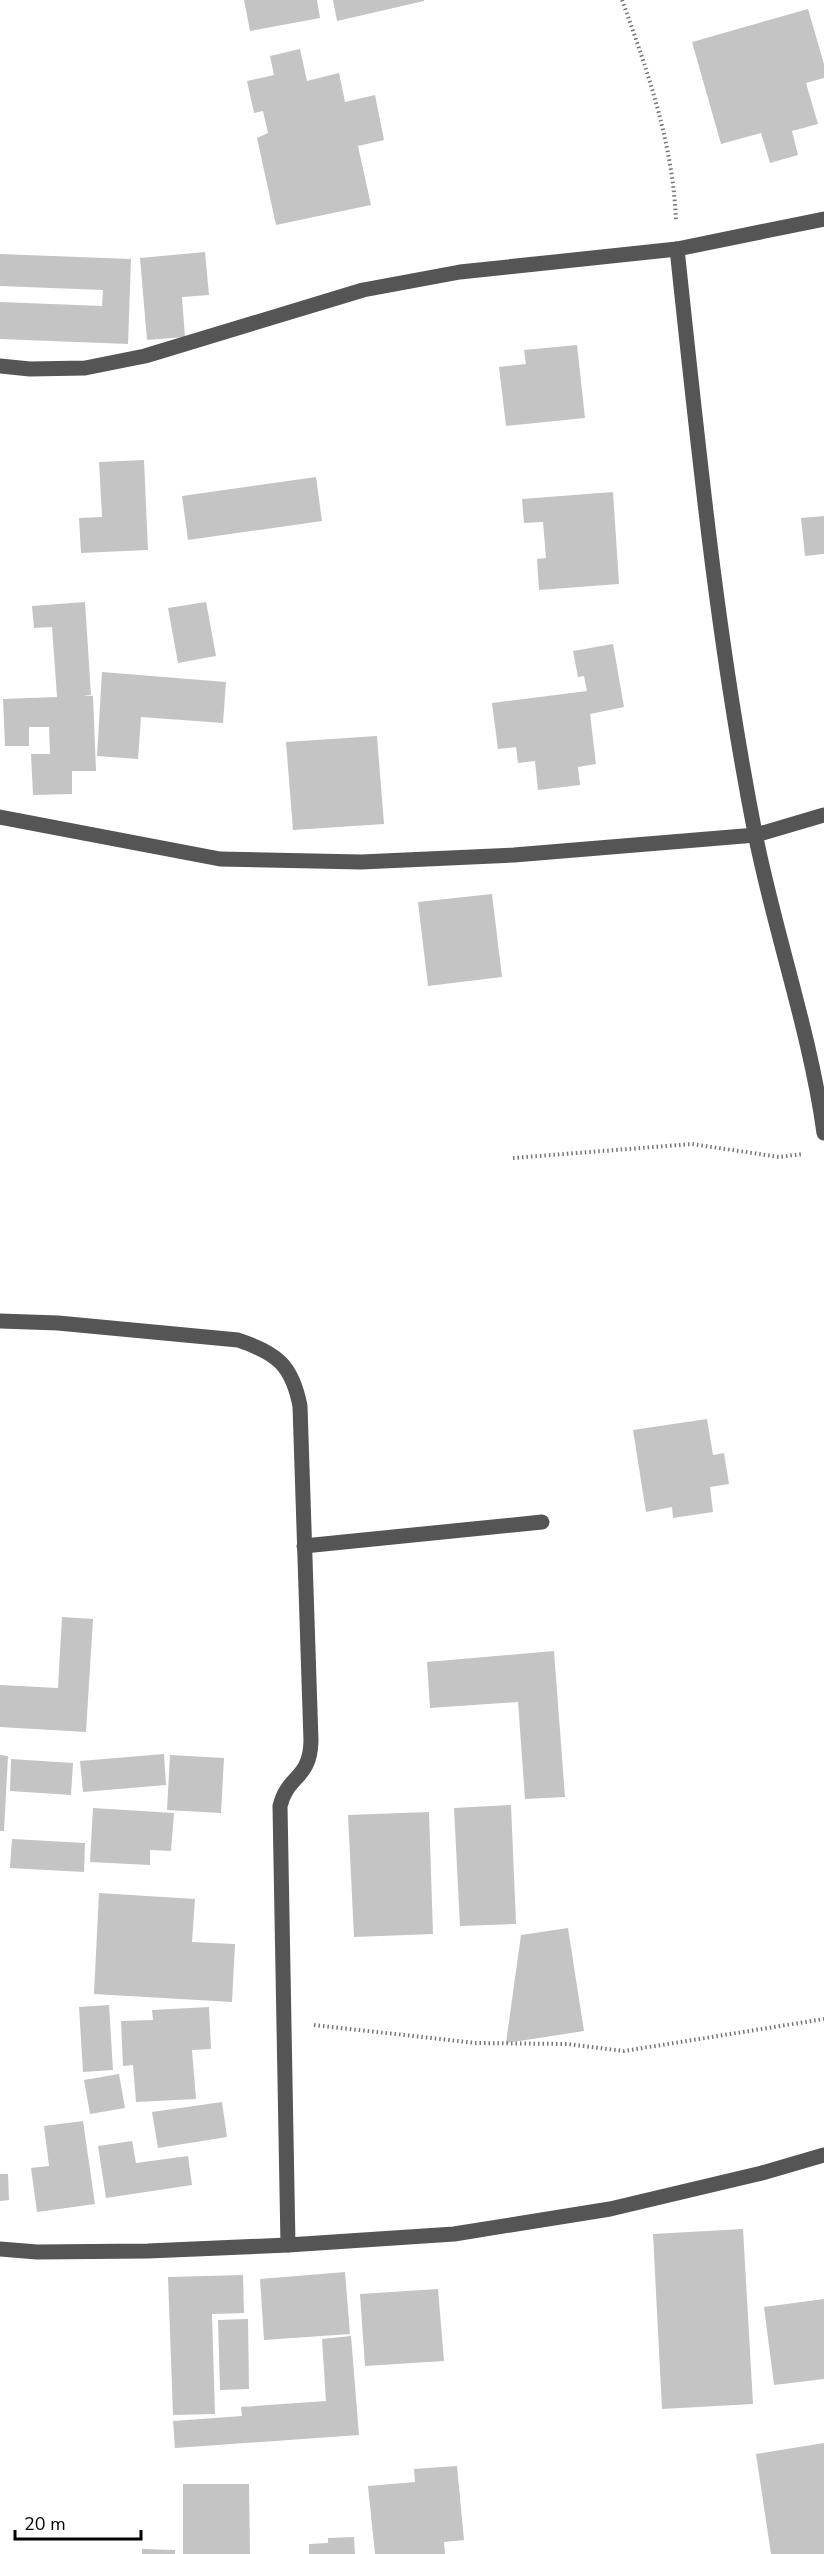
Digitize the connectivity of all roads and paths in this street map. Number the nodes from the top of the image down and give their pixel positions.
1 (622, 0) edge
2 (824, 219) edge
3 (677, 249) junction
4 (0, 366) edge
5 (824, 815) edge
6 (0, 817) edge
7 (756, 835) junction
8 (824, 1133) edge
9 (813, 1152) dead end
10 (513, 1158) dead end
11 (0, 1321) edge
12 (542, 1522) dead end
13 (304, 1546) junction
14 (824, 2019) edge
15 (284, 2022) junction
16 (824, 2155) edge
17 (288, 2245) junction
18 (0, 2249) edge

1 - 3 path
2 - 3 street
3 - 4 street
3 - 7 street
5 - 7 street
6 - 7 street
7 - 8 street
9 - 10 path
11 - 13 street
12 - 13 street
13 - 15 street
14 - 15 path
15 - 17 street
16 - 17 street
17 - 18 street

